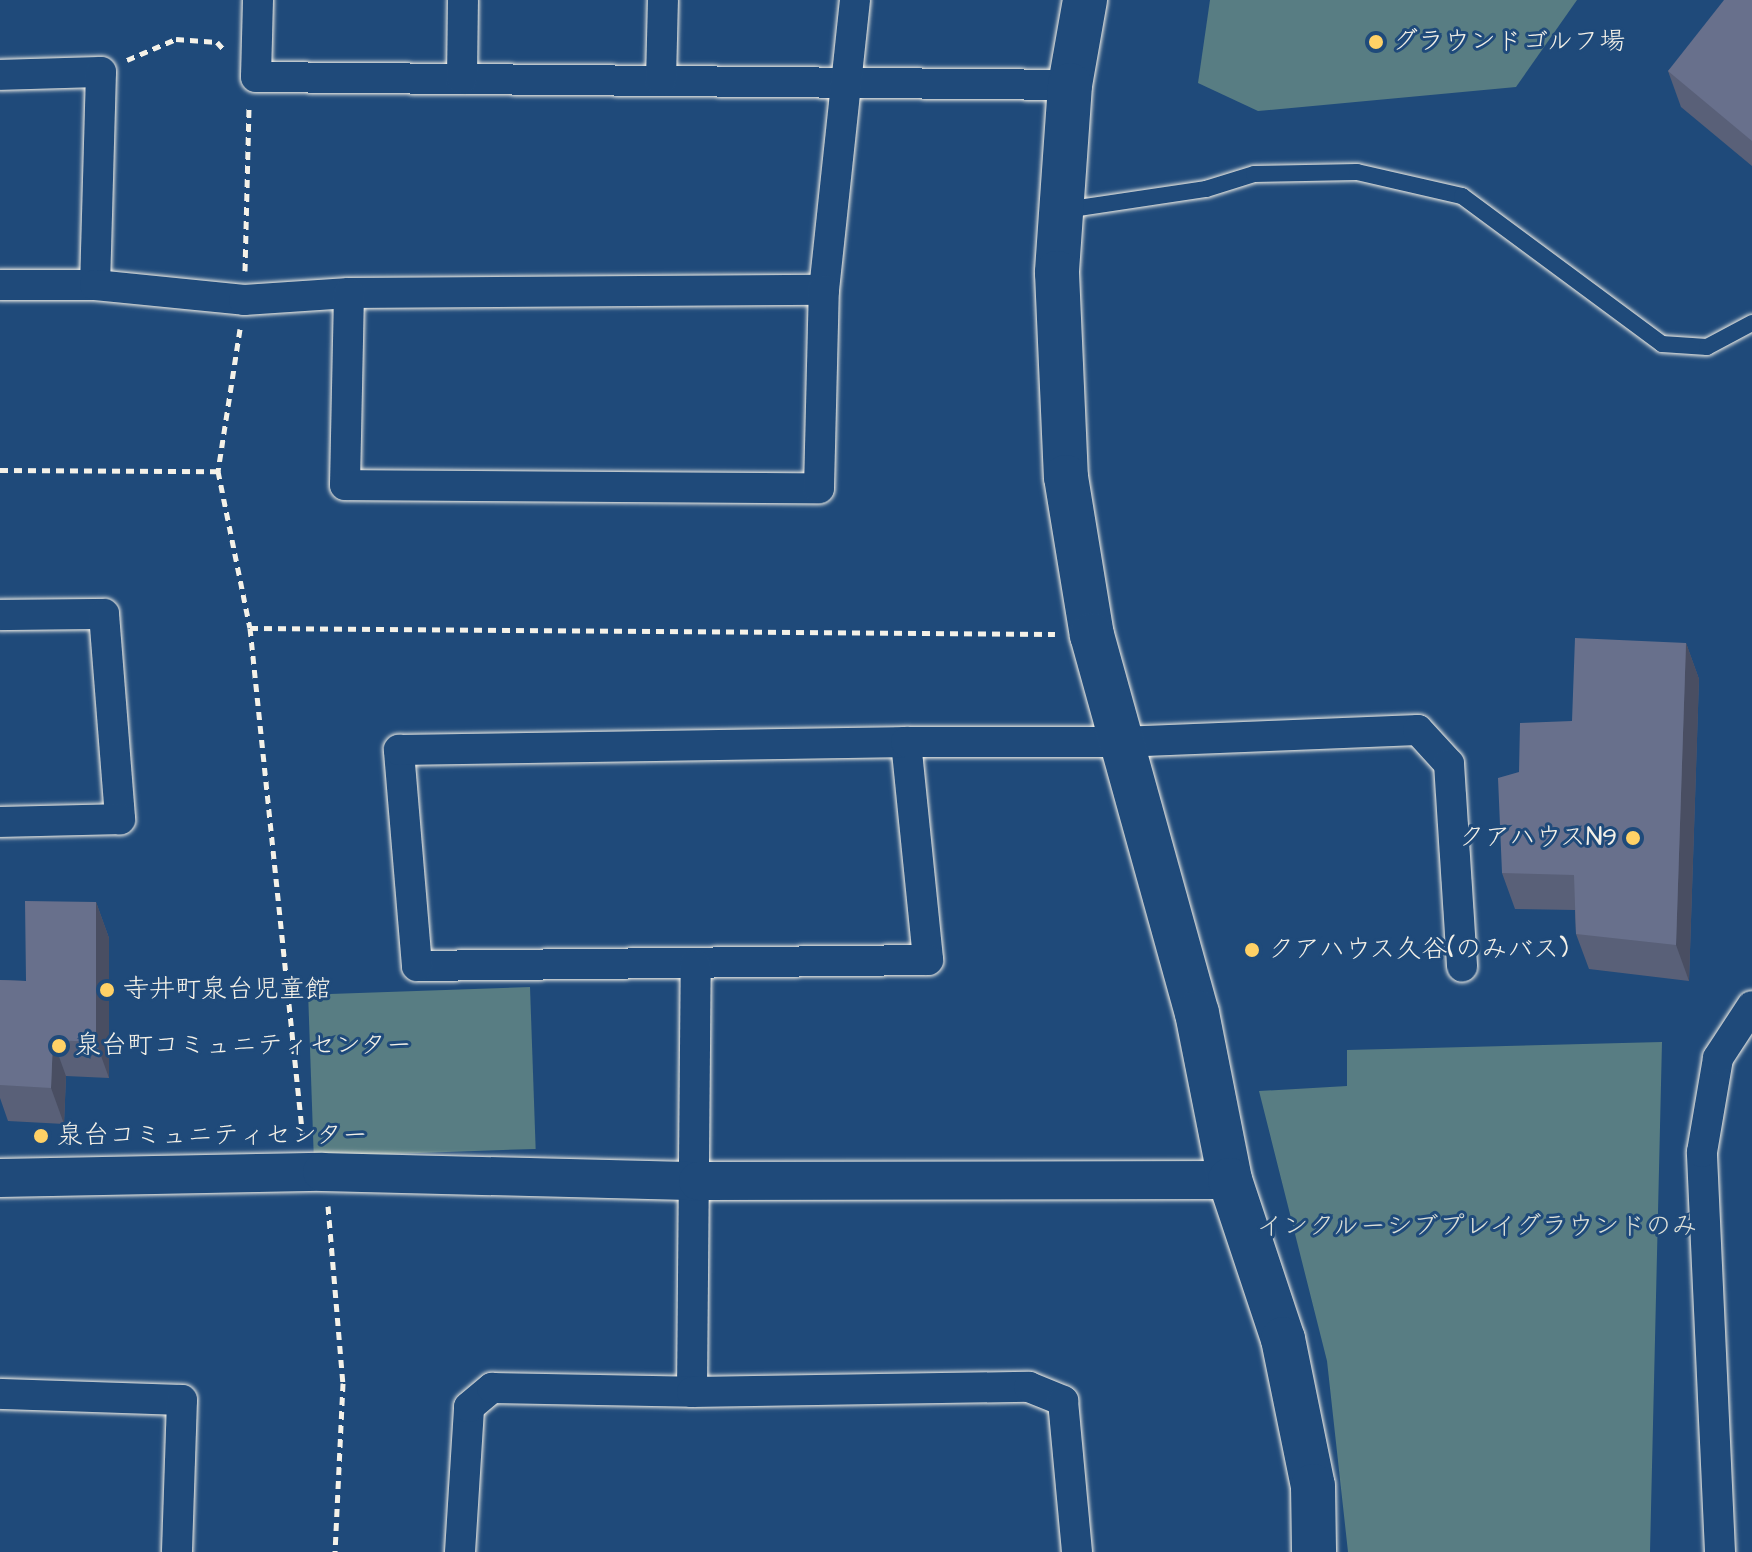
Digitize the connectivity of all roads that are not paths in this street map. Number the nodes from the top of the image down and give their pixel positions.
1 (258, 0) edge
2 (463, 0) edge
3 (663, 0) edge
4 (855, 0) edge
5 (1085, 0) edge
6 (0, 75) edge
7 (462, 79) junction
8 (661, 80) junction
9 (843, 84) junction
10 (1070, 85) junction
11 (1065, 210) junction
12 (0, 285) edge
13 (95, 285) junction
14 (824, 290) junction
15 (349, 293) junction
16 (1752, 323) edge
17 (0, 615) edge
18 (906, 742) junction
19 (1120, 742) junction
20 (0, 822) edge
21 (696, 965) junction
22 (1462, 967) dead end
23 (1752, 1006) edge
24 (0, 1178) edge
25 (1230, 1180) junction
26 (698, 1181) junction
27 (692, 1392) junction
28 (0, 1394) edge
29 (177, 1552) edge
30 (460, 1552) edge
31 (1077, 1552) edge
32 (1314, 1552) edge
33 (1720, 1552) edge

1 - 7 street
2 - 7 street
3 - 8 street
4 - 9 street
5 - 10 main road
6 - 13 street
7 - 8 street
8 - 9 street
9 - 10 street
9 - 14 street
10 - 11 main road
11 - 16 lane
11 - 19 main road
12 - 13 street
13 - 15 street
14 - 15 street
14 - 15 street
17 - 20 street
18 - 19 street
18 - 21 street
18 - 21 street
19 - 22 street
19 - 25 main road
21 - 26 street
23 - 33 street
24 - 26 street
25 - 26 street
25 - 32 main road
26 - 27 street
27 - 30 street
27 - 31 street
28 - 29 street

